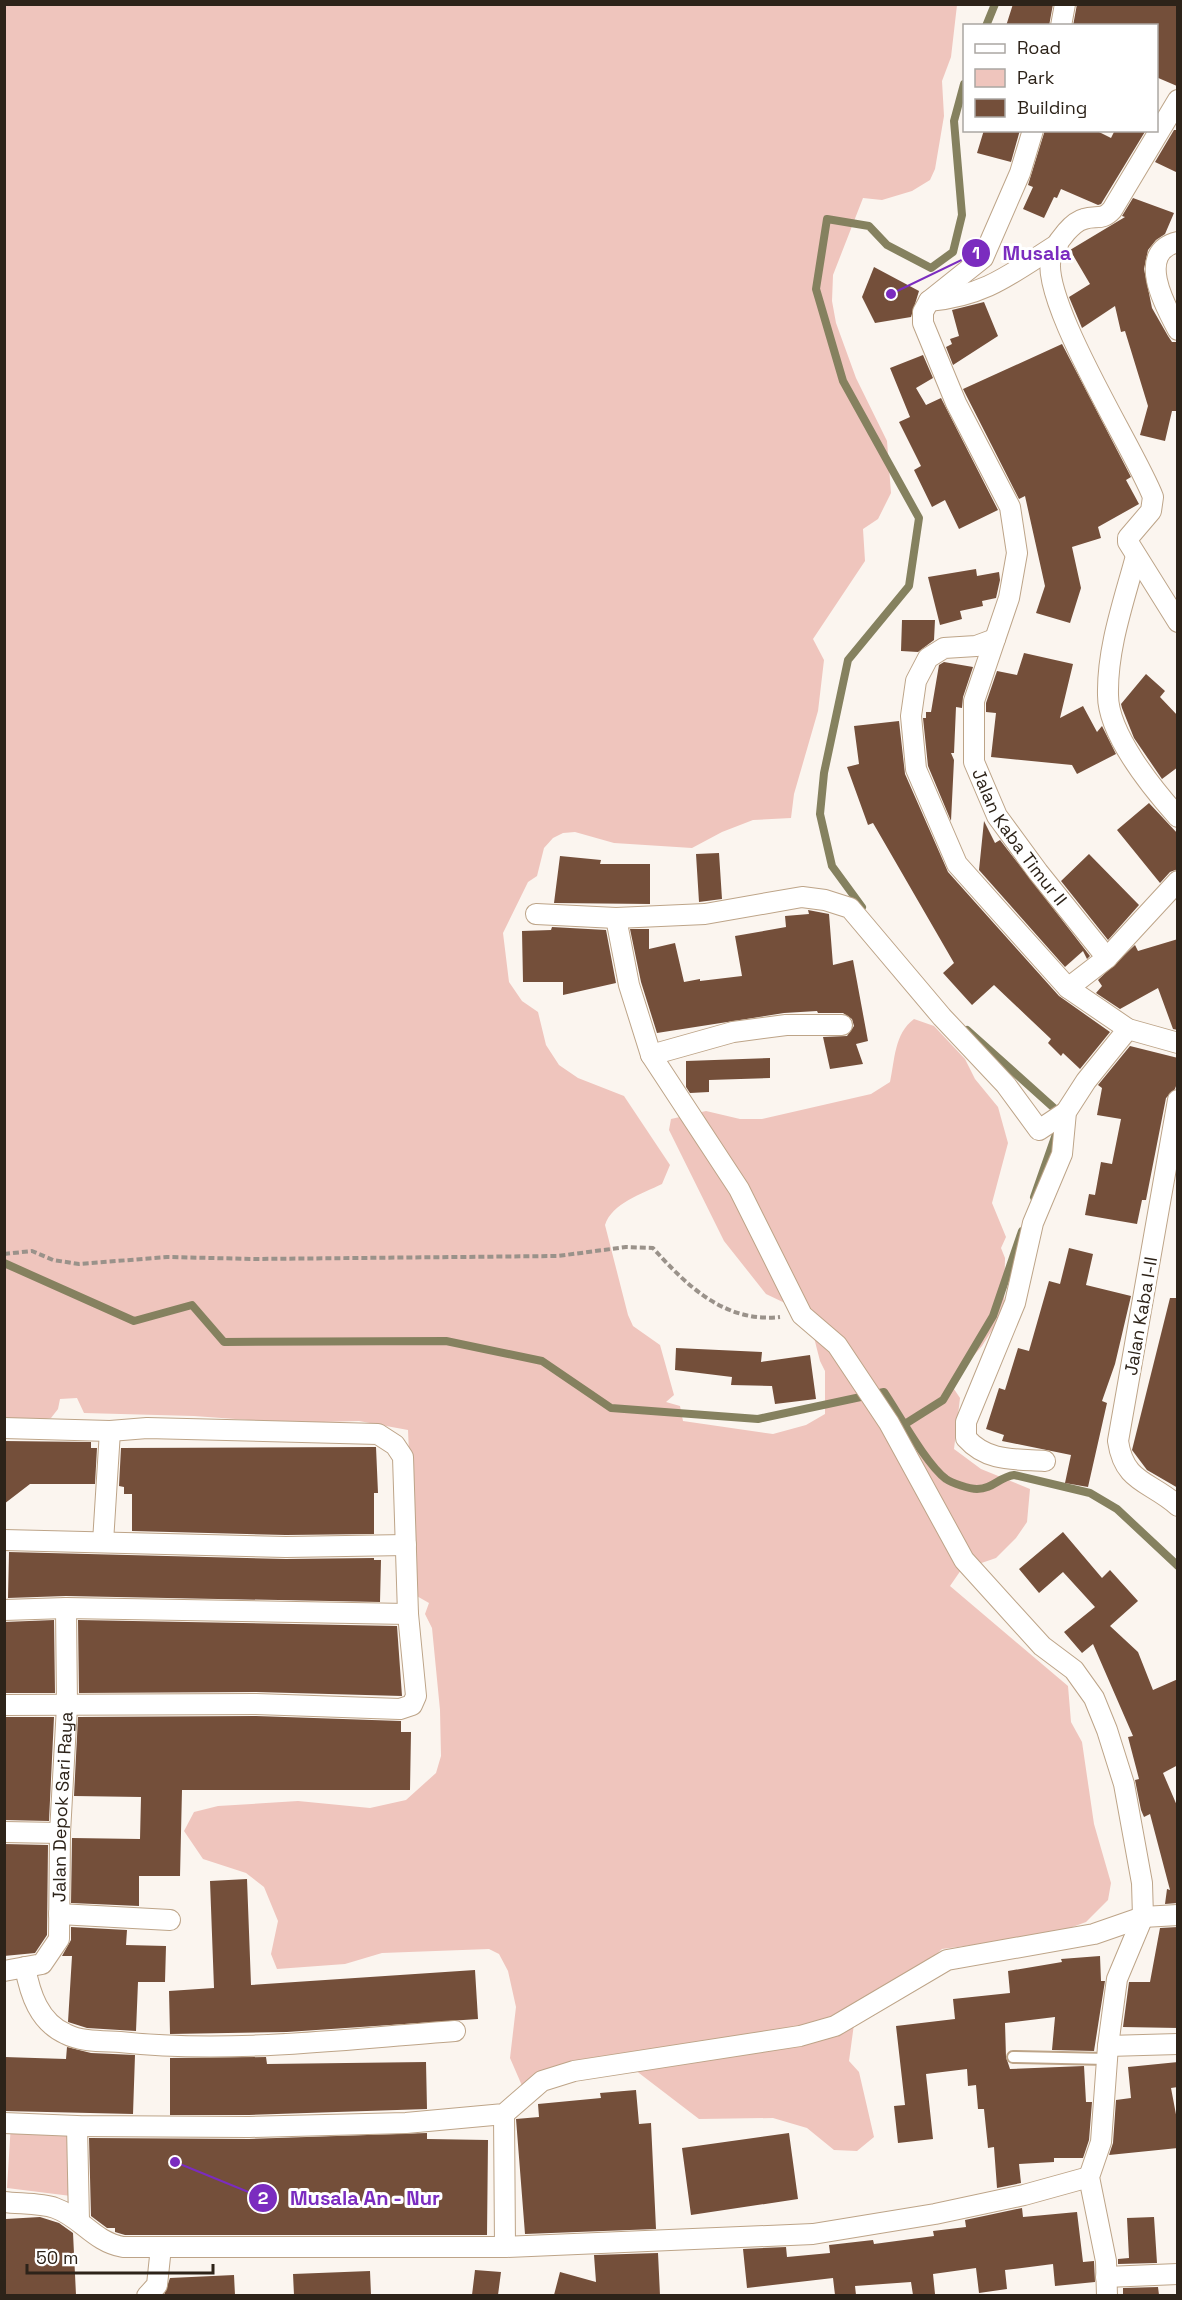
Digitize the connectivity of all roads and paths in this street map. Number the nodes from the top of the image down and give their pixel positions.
1 (1065, 4) edge
2 (1061, 24) edge
3 (1177, 103) edge
4 (1032, 132) edge
5 (1178, 242) edge
6 (1059, 244) junction
7 (928, 301) junction
8 (1178, 330) edge
9 (1136, 556) junction
10 (1178, 622) edge
11 (995, 639) junction
12 (1178, 817) edge
13 (1178, 881) edge
14 (536, 914) dead end
15 (616, 918) junction
16 (1107, 958) junction
17 (1068, 988) junction
18 (842, 1024) dead end
19 (1128, 1029) junction
20 (1178, 1043) edge
21 (651, 1055) junction
22 (1178, 1100) edge
23 (1059, 1117) junction
24 (4, 1254) edge
25 (802, 1315) junction
26 (4, 1428) edge
27 (110, 1431) junction
28 (1045, 1461) dead end
29 (1178, 1506) edge
30 (4, 1540) edge
31 (103, 1542) junction
32 (406, 1545) junction
33 (66, 1608) junction
34 (4, 1610) edge
35 (408, 1614) junction
36 (4, 1705) edge
37 (67, 1706) junction
38 (4, 1832) edge
39 (60, 1833) junction
40 (59, 1914) junction
41 (1178, 1915) edge
42 (1143, 1917) junction
43 (170, 1920) dead end
44 (25, 1967) junction
45 (4, 1971) edge
46 (455, 2031) dead end
47 (1178, 2044) edge
48 (1107, 2052) junction
49 (1013, 2057) dead end
50 (504, 2114) junction
51 (4, 2123) edge
52 (77, 2126) junction
53 (1089, 2176) junction
54 (4, 2202) edge
55 (79, 2221) junction
56 (161, 2247) junction
57 (505, 2247) junction
58 (1178, 2274) edge
59 (1107, 2286) edge
60 (147, 2295) edge

1 - 2 street
3 - 6 street
4 - 7 street
5 - 8 street
6 - 7 street
6 - 9 street
7 - 11 street, Jalan Kaba Timur II
9 - 10 street
9 - 12 street
11 - 16 street, Jalan Kaba Timur II
11 - 17 street
13 - 16 street
14 - 15 street
15 - 21 street
15 - 23 street
16 - 17 street
17 - 19 street
18 - 21 street
19 - 20 street
19 - 23 street
21 - 25 street
22 - 29 street, Jalan Kaba I-II
23 - 28 street
24 - 25 path
25 - 42 street
26 - 27 street
27 - 31 street
27 - 32 street
30 - 31 street
31 - 32 street
32 - 35 street
33 - 34 street
33 - 35 street
33 - 37 street, Jalan Depok Sari Raya
35 - 37 street
36 - 37 street
37 - 39 street, Jalan Depok Sari Raya
38 - 39 street
39 - 40 street, Jalan Depok Sari Raya
40 - 43 street
40 - 44 street, Jalan Depok Sari Raya
41 - 42 street
42 - 48 street
42 - 50 street
44 - 45 street, Jalan Depok Sari Raya
44 - 46 street
47 - 48 street
48 - 49 lane
48 - 53 street
50 - 52 street
50 - 57 street
51 - 52 street
52 - 55 street
53 - 57 street
53 - 59 street
54 - 55 street
55 - 56 street
56 - 57 street
56 - 60 street
58 - 59 street

